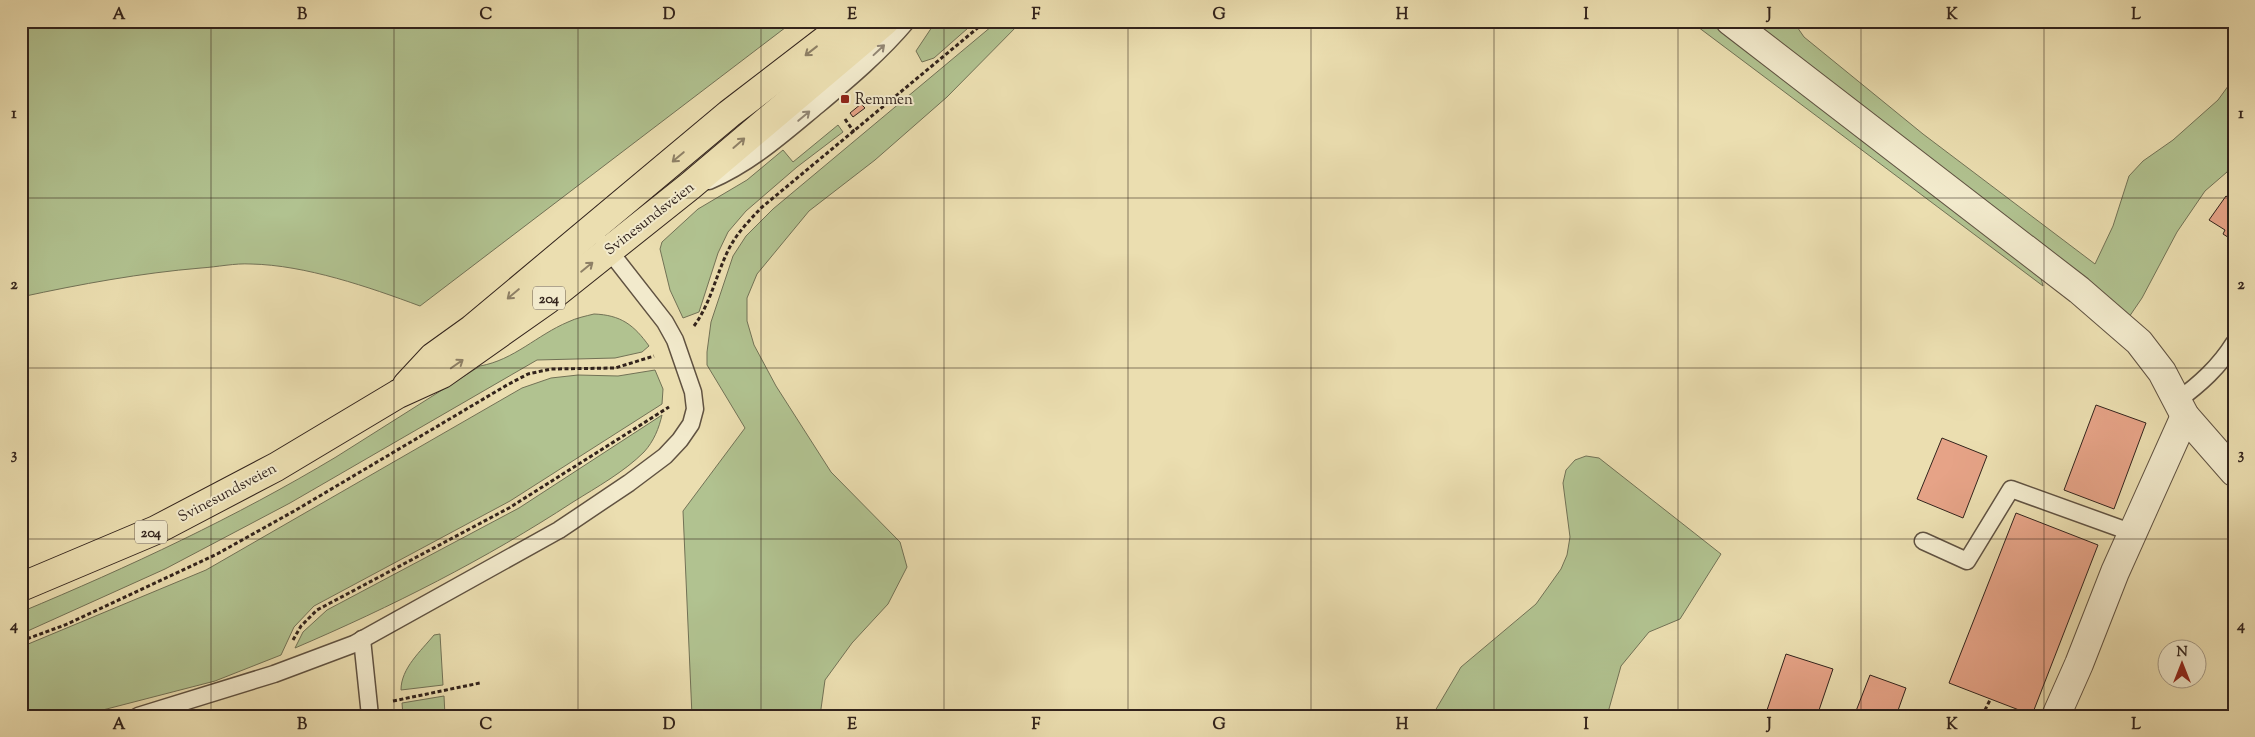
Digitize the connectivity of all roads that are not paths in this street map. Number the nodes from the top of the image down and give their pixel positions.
1 (850, 21) edge
2 (885, 21) edge
3 (907, 21) edge
4 (1730, 21) edge
5 (690, 186) junction
6 (591, 229) junction
7 (609, 250) junction
8 (2234, 343) edge
9 (398, 394) junction
10 (2181, 409) junction
11 (2234, 472) edge
12 (2133, 533) junction
13 (1923, 542) dead end
14 (21, 588) edge
15 (362, 639) junction
16 (370, 711) edge
17 (138, 716) edge
18 (2056, 716) edge

1 -> 6 highway, Svinesundsveien / 204
5 -> 2 highway, Svinesundsveien / 204
5 -> 3 lane
4 - 10 street
5 - 7 highway, Svinesundsveien / 204
6 - 7 lane
6 -> 9 highway, Svinesundsveien / 204
9 -> 7 highway, Svinesundsveien / 204
7 - 15 lane
8 - 10 lane
9 - 14 highway, Svinesundsveien / 204
10 - 11 street
10 - 12 street
12 - 13 lane
12 - 18 street
15 - 16 lane
15 - 17 lane

